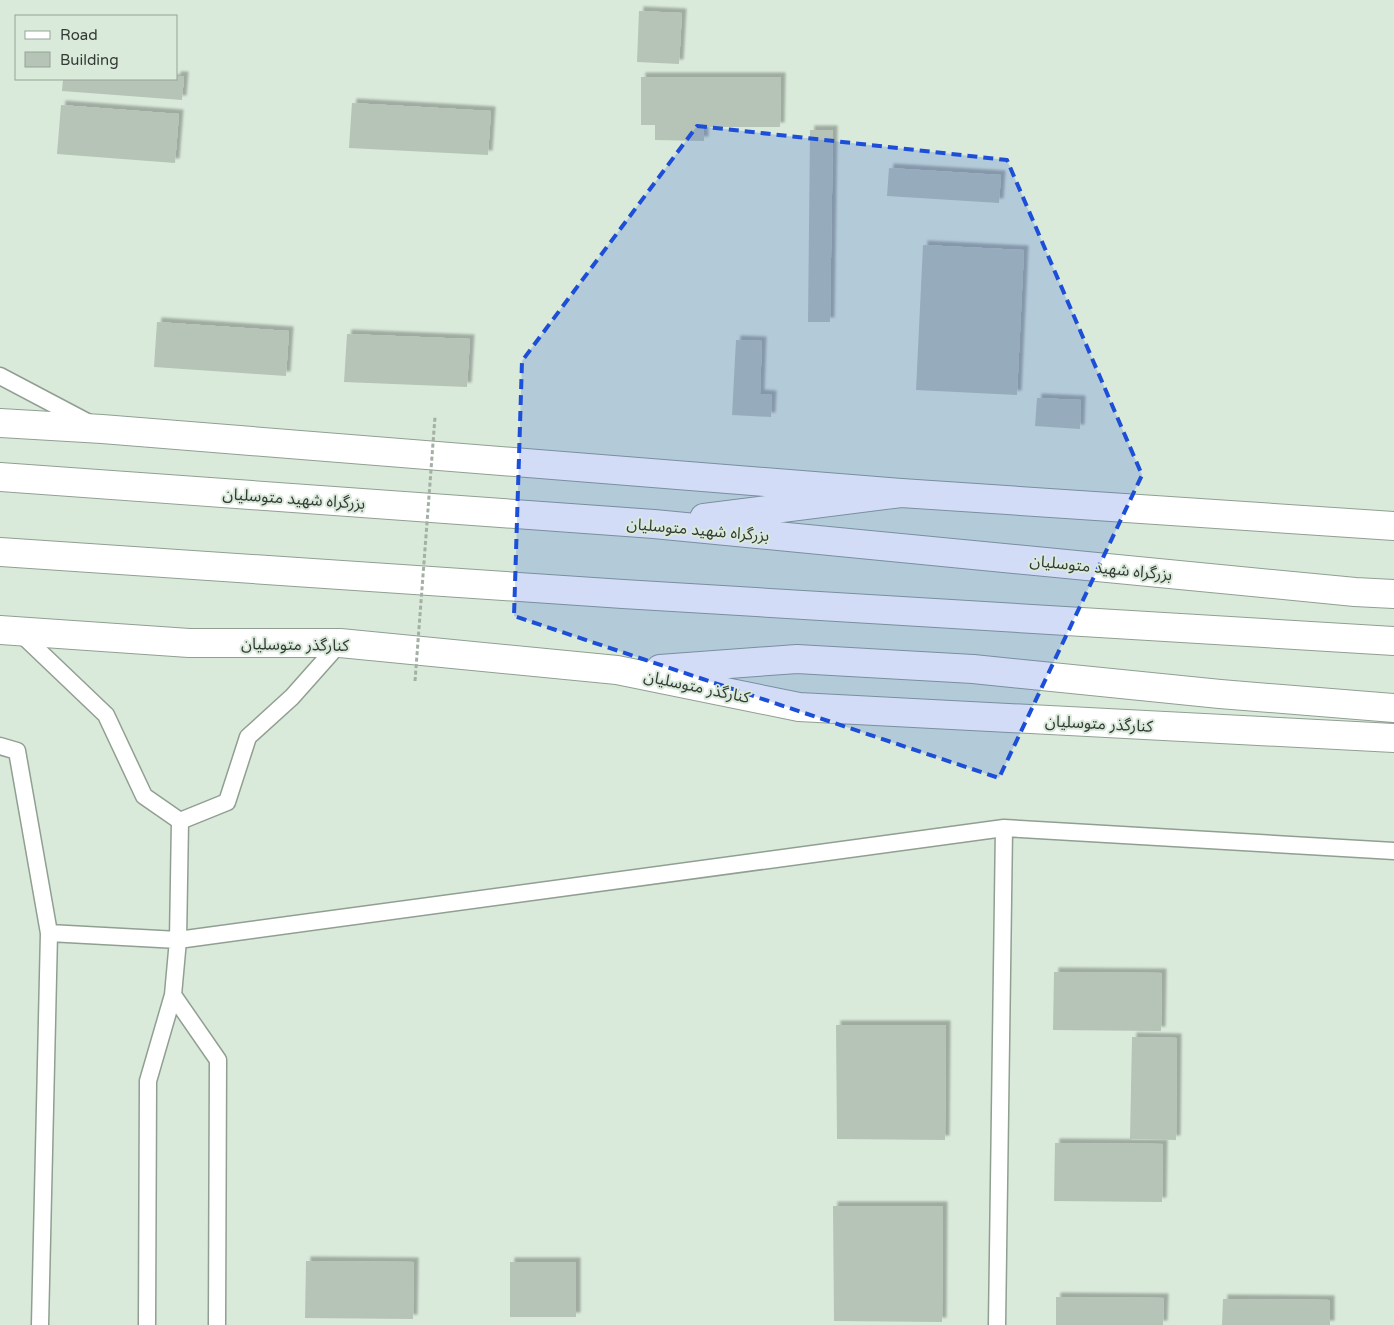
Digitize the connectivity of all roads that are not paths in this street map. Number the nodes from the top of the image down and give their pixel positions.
1 (0, 376) edge
2 (0, 423) edge
3 (102, 429) junction
4 (0, 477) edge
5 (901, 493) junction
6 (654, 524) junction
7 (1394, 526) edge
8 (0, 552) edge
9 (1394, 594) edge
10 (9, 631) edge
11 (1394, 641) edge
12 (340, 644) junction
13 (626, 672) junction
14 (1394, 708) edge
15 (1394, 738) edge
16 (0, 746) edge
17 (180, 821) junction
18 (1004, 828) junction
19 (1394, 851) edge
20 (48, 933) junction
21 (178, 940) junction
22 (173, 995) junction
23 (40, 1325) edge
24 (147, 1325) edge
25 (217, 1325) edge
26 (997, 1325) edge

1 - 3 lane
2 - 3 main road
3 - 5 main road
4 - 6 main road, بزرگراه شهید متوسلیان
5 - 6 main road
5 - 7 main road
6 - 9 main road, بزرگراه شهید متوسلیان
8 - 11 main road
10 - 12 main road, کنارگذر متوسلیان
10 - 17 lane
12 - 13 main road, کنارگذر متوسلیان
12 - 17 lane
13 - 14 main road
13 - 15 main road, کنارگذر متوسلیان
16 - 20 lane
17 - 21 lane
18 - 19 lane
18 - 21 lane
18 - 26 lane
20 - 21 lane
20 - 23 lane
21 - 22 lane
22 - 24 lane
22 - 25 lane

